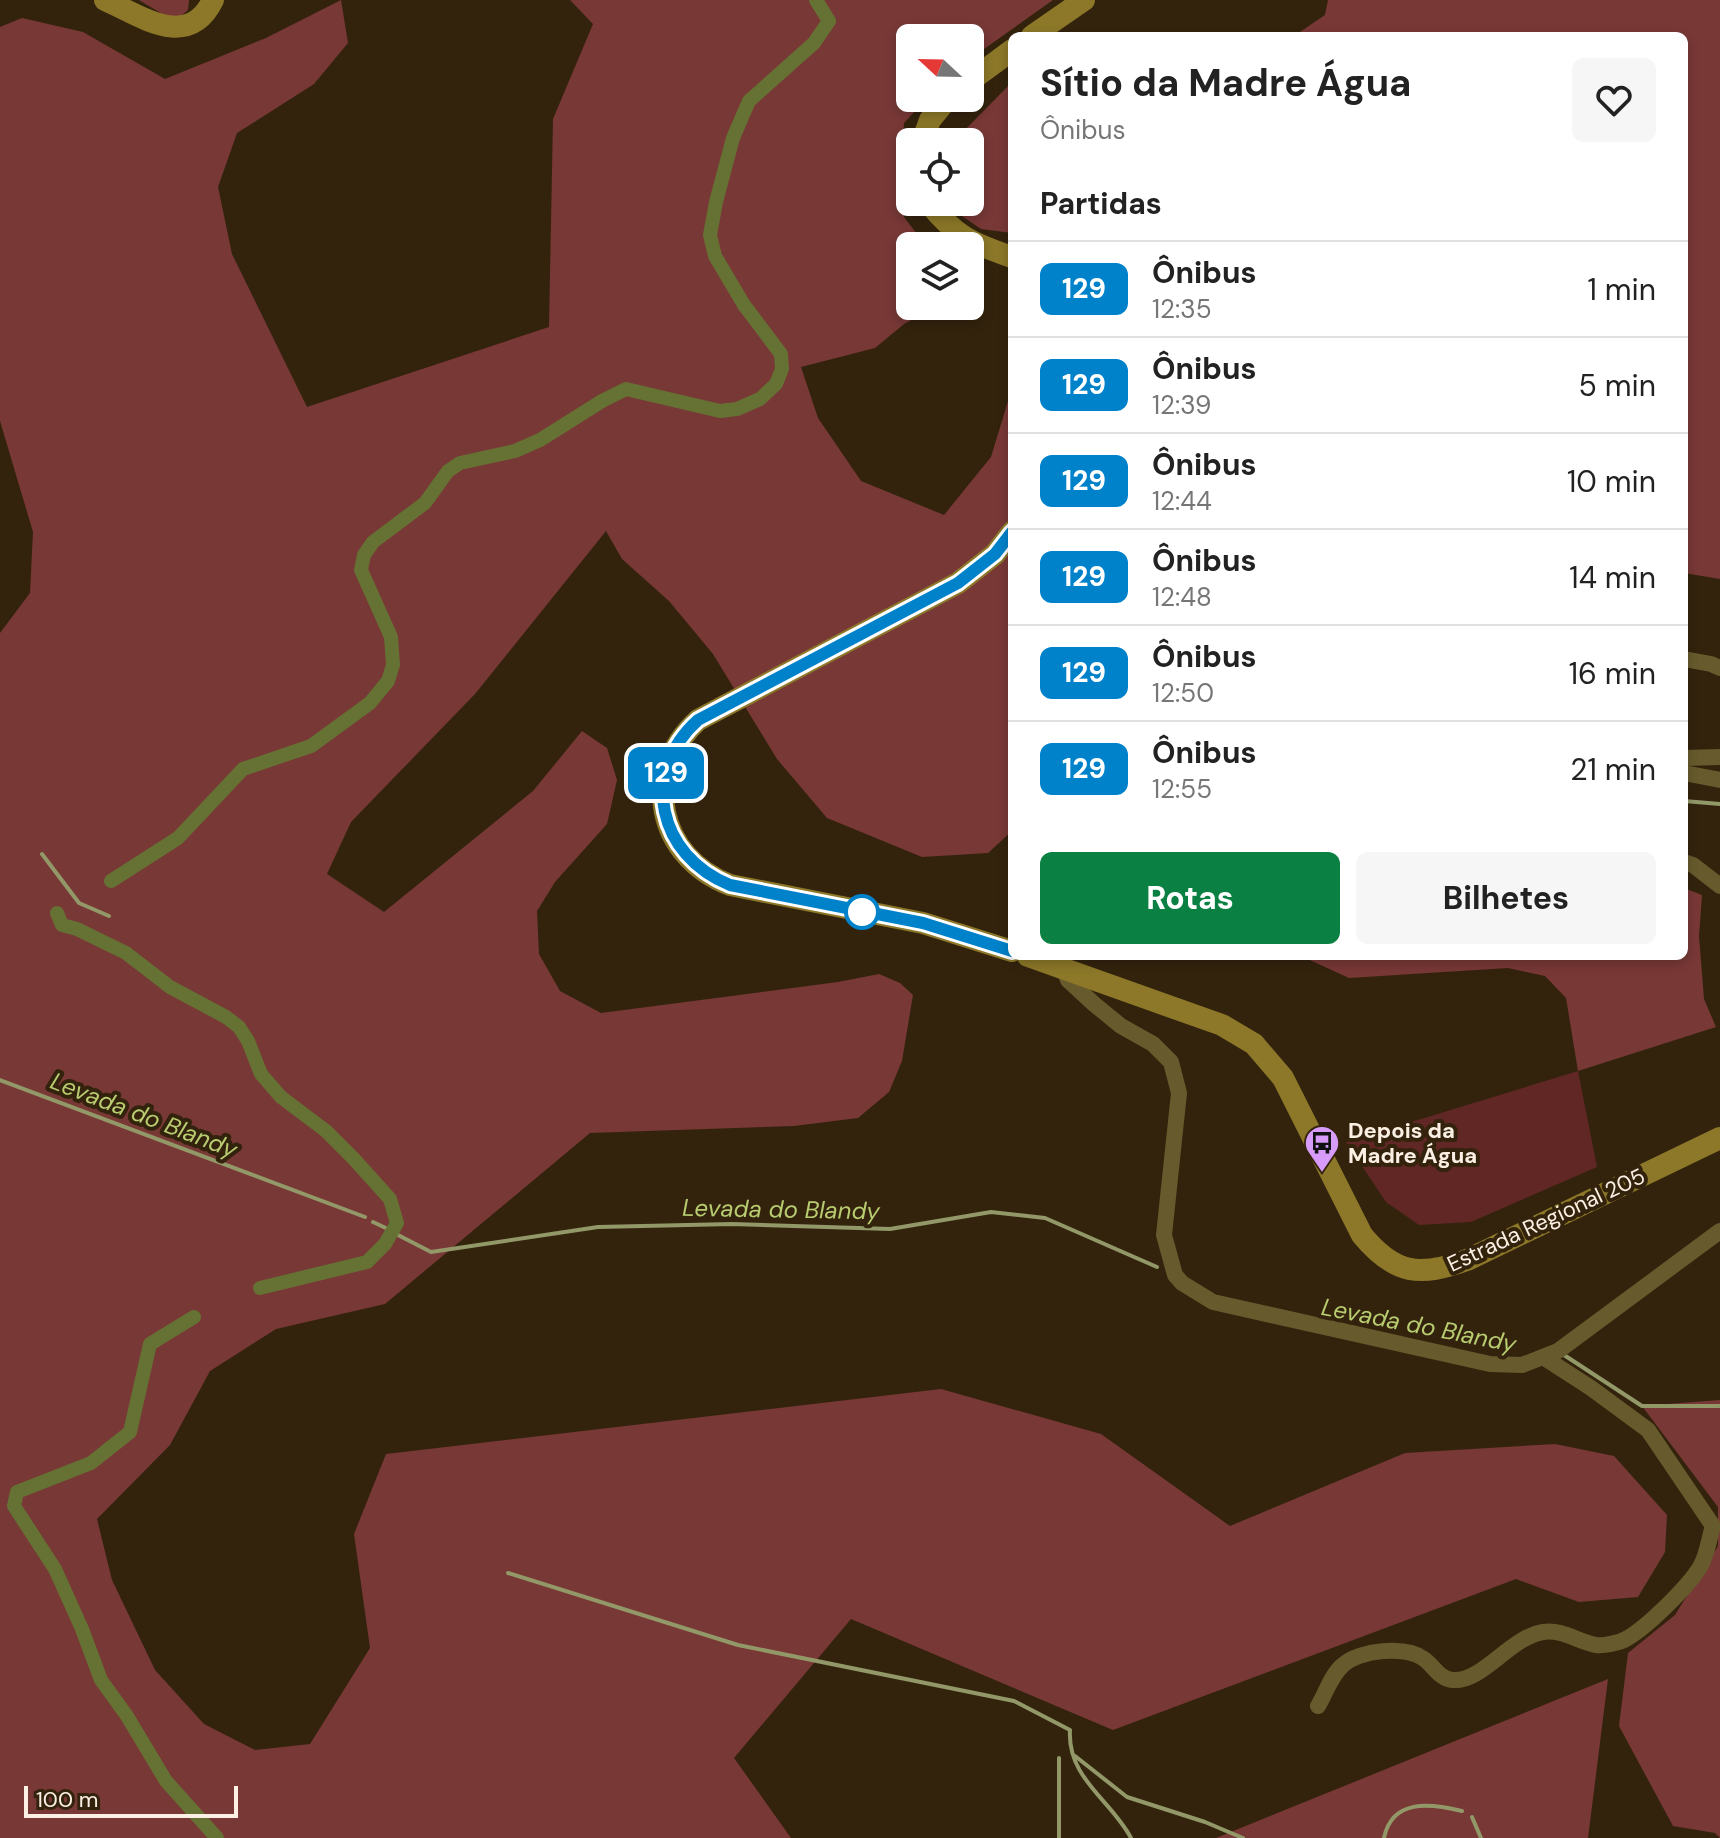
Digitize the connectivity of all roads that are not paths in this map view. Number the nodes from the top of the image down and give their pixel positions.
1 (105, 0) edge
2 (213, 0) edge
3 (1084, 0) edge
4 (1038, 32) edge
5 (1008, 53) edge
6 (984, 71) edge
7 (941, 216) edge
8 (1008, 256) edge
9 (1008, 537) edge
10 (1688, 660) edge
11 (1720, 668) edge
12 (1720, 757) edge
13 (1688, 758) edge
14 (1688, 774) edge
15 (1720, 780) edge
16 (1688, 863) edge
17 (1720, 886) edge
18 (1008, 950) edge
19 (1039, 960) edge
20 (1064, 969) junction
21 (1720, 1138) edge
22 (1720, 1231) edge
23 (1543, 1357) junction
24 (1318, 1706) dead end

1 - 2 main road
3 - 4 main road
5 - 6 main road
7 - 8 main road
9 - 18 main road
10 - 11 street
12 - 13 street
14 - 15 street
16 - 17 street
19 - 20 main road, Estrada Regional 205
20 - 21 main road, Estrada Regional 205
20 - 23 street
22 - 23 street
23 - 24 street

